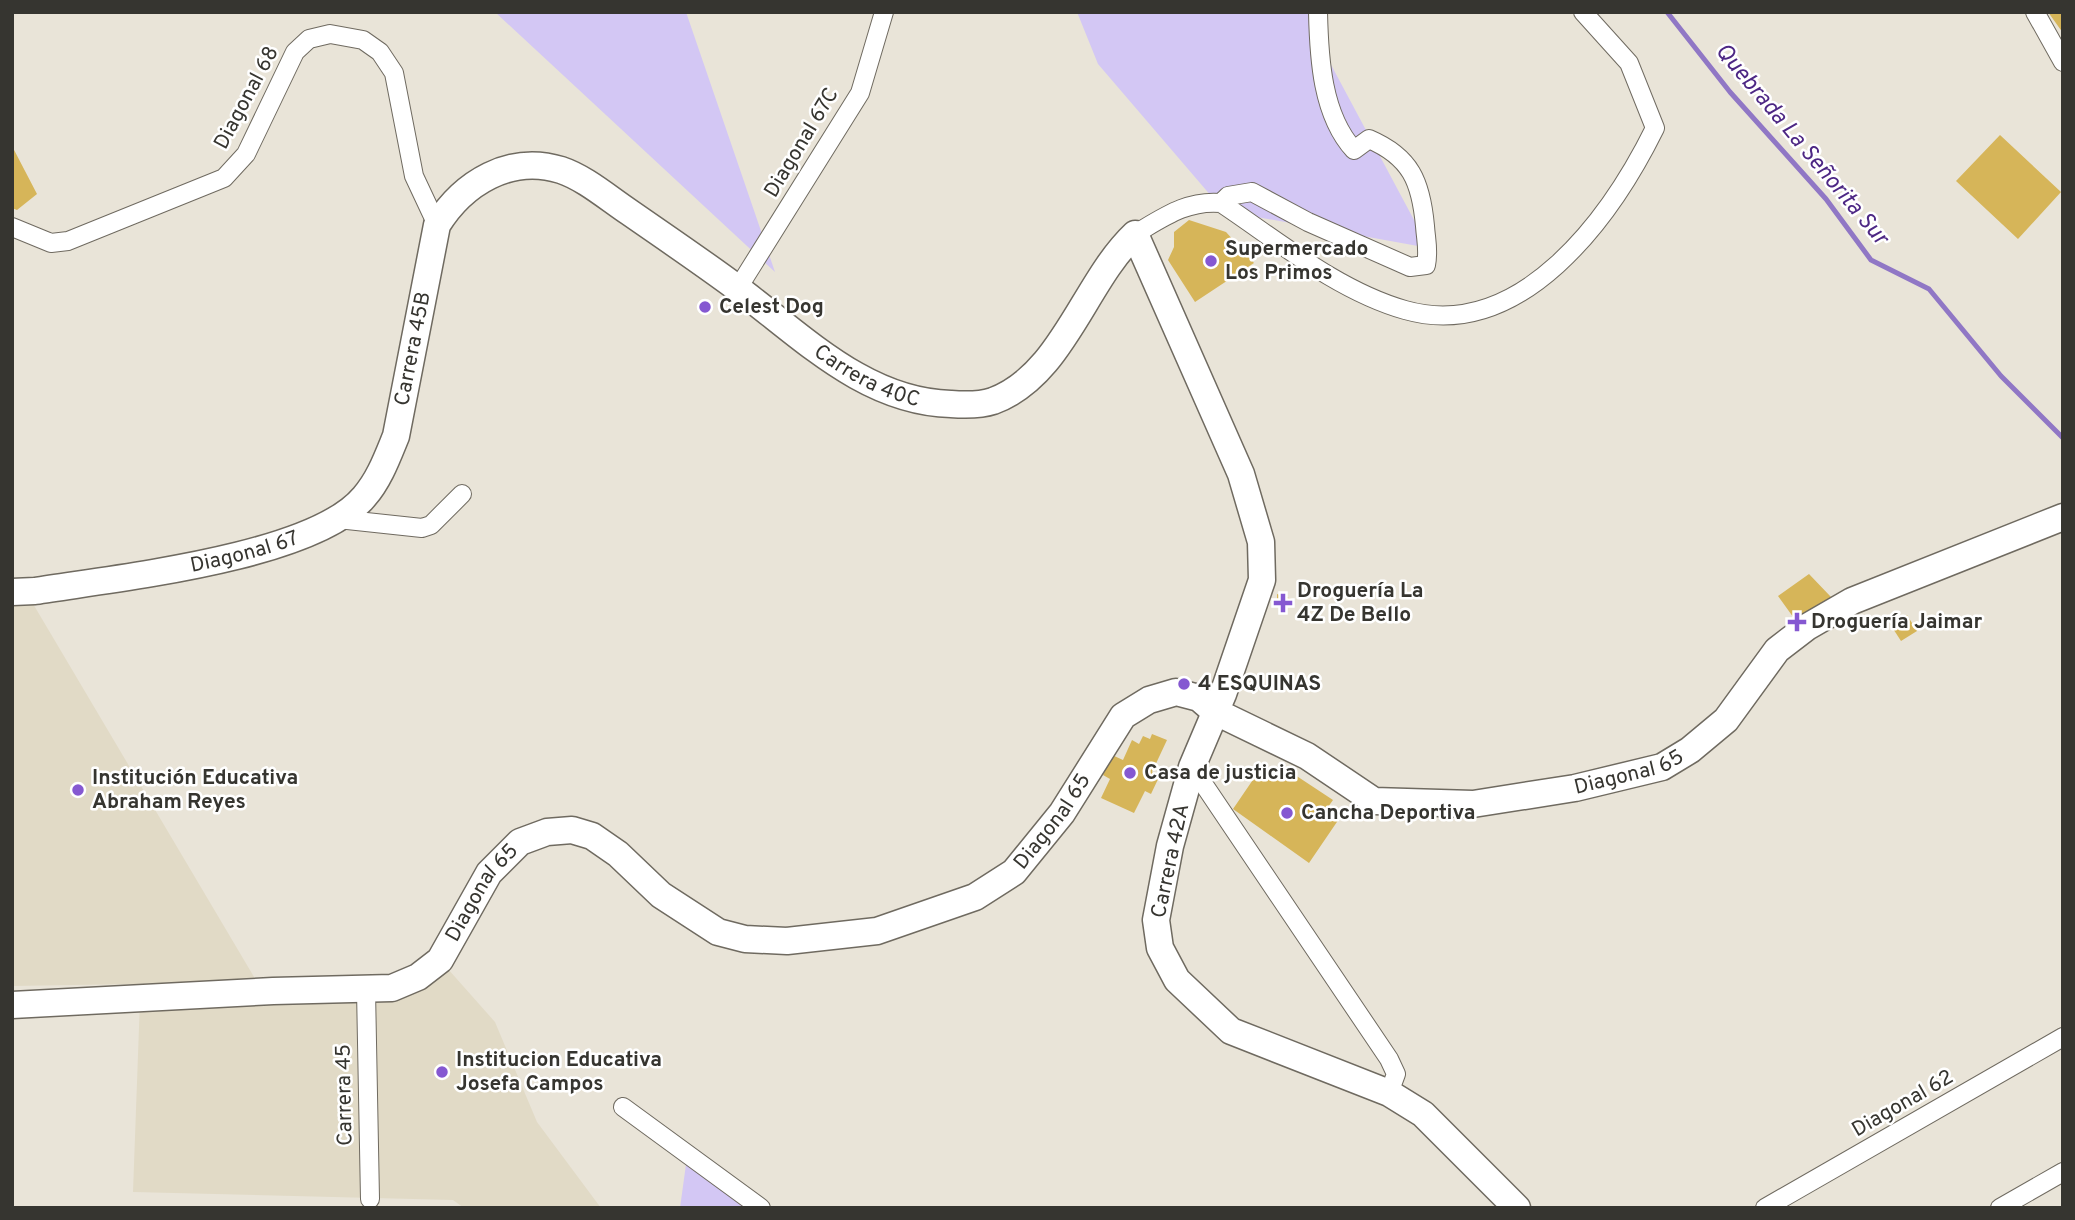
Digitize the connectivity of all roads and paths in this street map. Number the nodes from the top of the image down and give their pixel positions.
1 (884, 12) edge
2 (1318, 12) edge
3 (1583, 12) edge
4 (2035, 12) edge
5 (2063, 62) edge
6 (483, 177) joint
7 (1221, 202) junction
8 (437, 225) junction
9 (12, 227) edge
10 (1135, 234) junction
11 (738, 288) junction
12 (462, 494) dead end
13 (2063, 517) edge
14 (338, 519) junction
15 (12, 592) edge
16 (1214, 711) junction
17 (1192, 767) junction
18 (366, 990) junction
19 (12, 1005) edge
20 (2063, 1037) edge
21 (1390, 1093) junction
22 (623, 1107) dead end
23 (2063, 1172) edge
24 (370, 1199) dead end
25 (761, 1208) edge
26 (1517, 1208) edge
27 (1765, 1208) edge
28 (2000, 1208) edge

1 - 11 street, Diagonal 67C
2 - 7 street, Carrera 40C
3 - 7 street
4 - 5 street
6 - 8 street, Carrera 45B
6 - 11 street, Carrera 40C
7 - 10 street, Carrera 40C
8 - 9 street, Diagonal 68
8 - 14 street, Carrera 45B
10 - 11 street, Carrera 40C
10 - 16 street, Carrera 42A
12 - 14 street
13 - 16 street, Diagonal 65
14 - 15 street, Diagonal 67
16 - 17 street, Carrera 42A
16 - 18 street, Diagonal 65
17 - 21 street
17 - 21 street, Carrera 42A
18 - 19 street, Diagonal 65
18 - 24 street, Carrera 45
20 - 27 street, Diagonal 62
21 - 26 street, Carrera 42A
22 - 25 street
23 - 28 street

